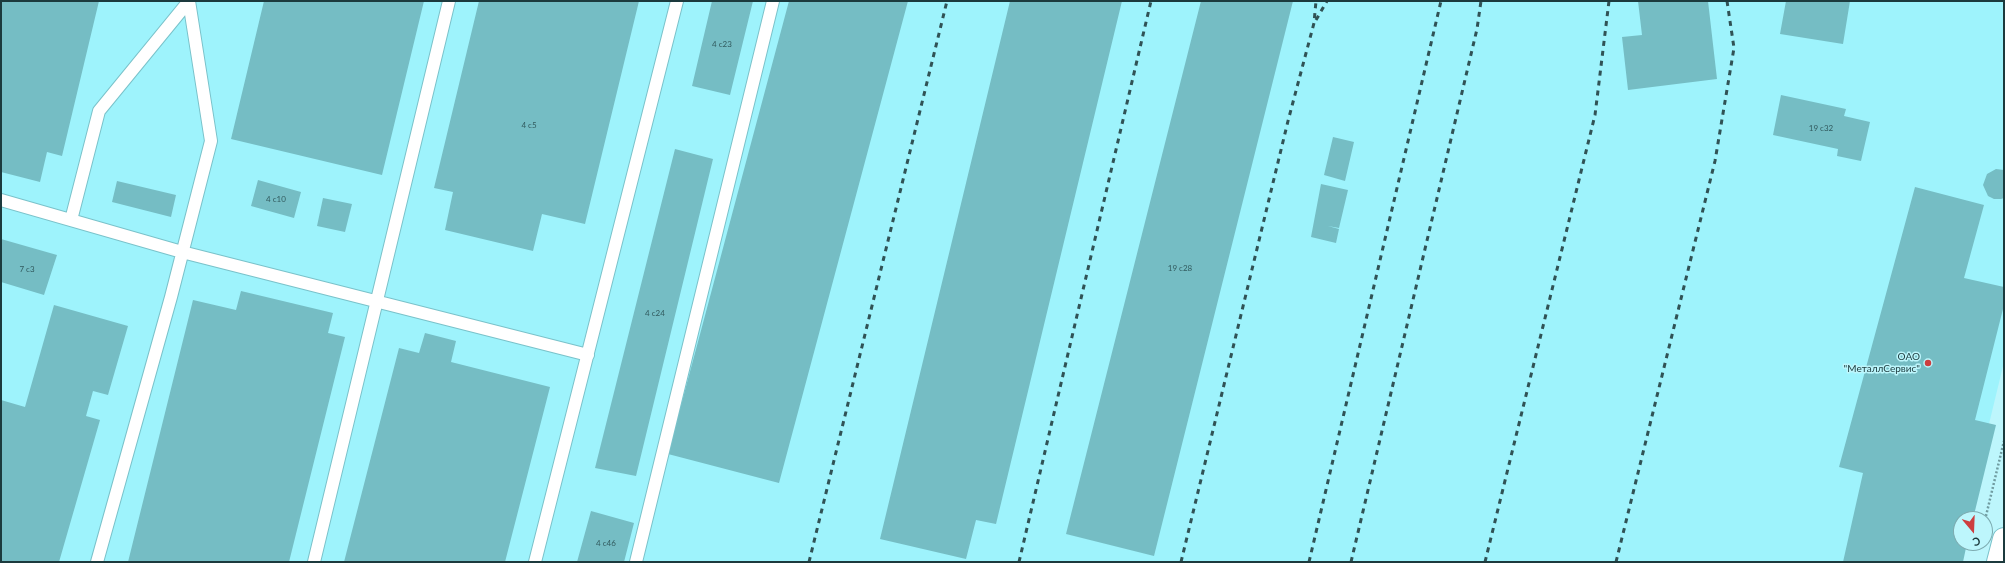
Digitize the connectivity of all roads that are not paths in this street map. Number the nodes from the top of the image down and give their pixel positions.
1 (189, 1) edge
2 (449, 1) edge
3 (677, 1) edge
4 (773, 1) edge
5 (1, 200) edge
6 (71, 220) junction
7 (182, 252) junction
8 (377, 301) junction
9 (588, 355) junction
10 (2004, 539) edge
11 (97, 562) edge
12 (314, 562) edge
13 (535, 562) edge
14 (636, 562) edge
15 (1998, 562) edge

1 - 6 lane
1 - 7 lane
2 - 8 lane
3 - 9 lane
4 - 14 lane
5 - 6 lane
6 - 7 lane
7 - 8 lane
7 - 11 lane
8 - 9 lane
8 - 12 lane
9 - 13 lane
10 - 15 street

